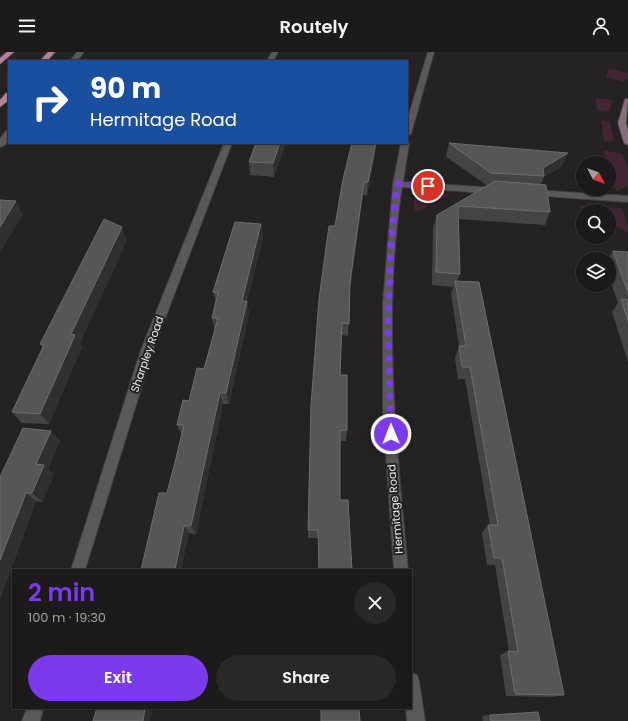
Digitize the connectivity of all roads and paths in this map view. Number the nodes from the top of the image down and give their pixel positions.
1 (11, 52) edge
2 (52, 52) edge
3 (81, 52) edge
4 (431, 52) edge
5 (44, 60) edge
6 (74, 60) edge
7 (0, 62) edge
8 (8, 96) edge
9 (628, 102) edge
10 (0, 105) edge
11 (408, 123) edge
12 (8, 134) edge
13 (628, 143) edge
14 (228, 144) edge
15 (405, 144) edge
16 (0, 145) edge
17 (397, 184) junction
18 (507, 191) edge
19 (523, 192) edge
20 (628, 199) edge
21 (78, 569) edge
22 (401, 569) edge
23 (412, 690) edge
24 (35, 709) edge
25 (31, 721) edge
26 (416, 721) edge

1 - 7 main road
2 - 5 main road
3 - 6 street
4 - 11 street
8 - 10 main road
9 - 13 street
12 - 16 street
14 - 21 street, Sharpley Road
15 - 17 street, Hermitage Road
17 - 18 street
17 - 22 street, Hermitage Road
19 - 20 street
23 - 26 street
24 - 25 street

